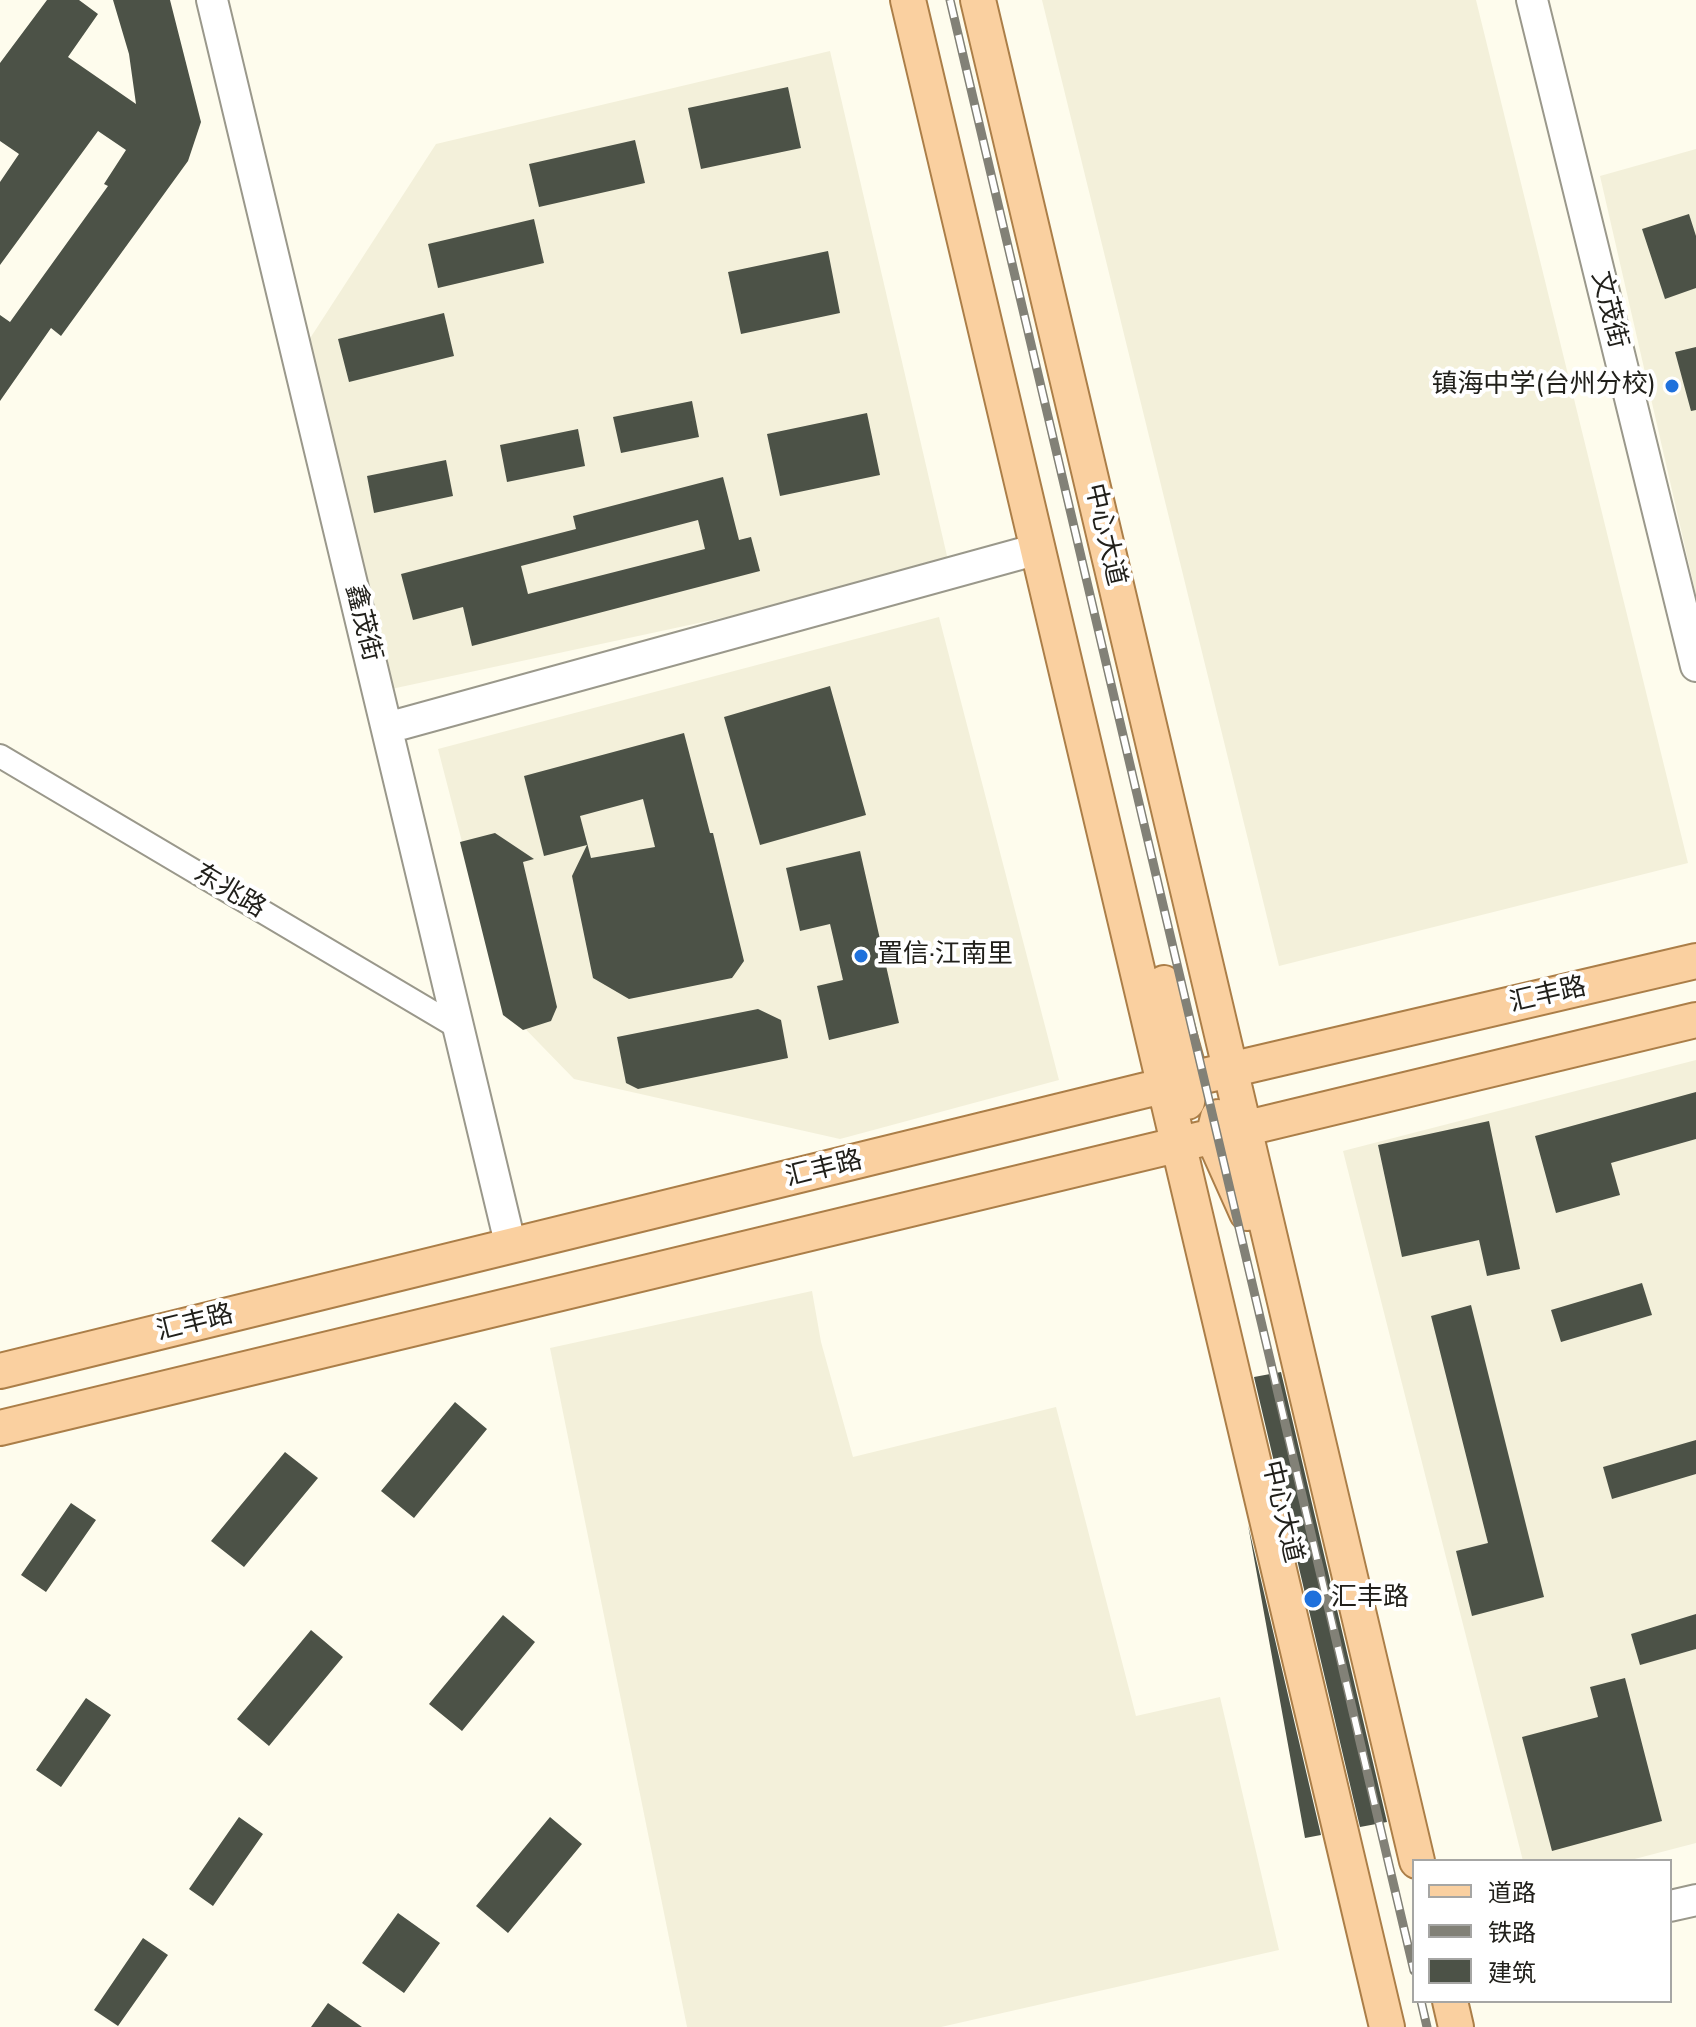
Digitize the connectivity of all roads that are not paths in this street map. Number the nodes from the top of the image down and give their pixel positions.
1 (212, 0) edge
2 (908, 0) edge
3 (978, 0) edge
4 (1532, 0) edge
5 (1038, 549) junction
6 (1696, 666) edge
7 (387, 728) junction
8 (1085, 748) junction
9 (0, 756) edge
10 (1696, 961) edge
11 (1210, 987) junction
12 (1168, 1002) junction
13 (1696, 1020) edge
14 (459, 1028) junction
15 (1230, 1070) junction
16 (1178, 1083) junction
17 (1228, 1133) junction
18 (1179, 1146) junction
19 (511, 1247) junction
20 (0, 1371) edge
21 (0, 1428) edge
22 (1416, 1859) edge
23 (1412, 1879) edge
24 (1696, 1900) edge
25 (1672, 1906) edge
26 (1450, 2003) edge
27 (1387, 2027) edge
28 (1456, 2027) edge

1 - 7 street, 鑫茂街
2 - 5 main road, 中心大道
3 - 11 main road, 中心大道
4 - 6 street, 文茂街
5 - 7 street
5 - 8 main road, 中心大道
7 - 14 street, 鑫茂街
8 - 12 main road, 中心大道
8 - 16 main road, 中心大道
9 - 14 street, 东兆路
10 - 15 main road, 汇丰路
11 - 12 main road
11 - 15 main road, 中心大道
12 - 16 main road, 中心大道
13 - 17 main road
14 - 19 street, 鑫茂街
15 - 16 main road, 汇丰路
15 - 17 main road, 中心大道
16 - 18 main road, 中心大道
16 - 19 main road, 汇丰路
17 - 18 main road
17 - 22 main road, 中心大道
17 - 23 main road, 中心大道
18 - 21 main road
18 - 27 main road, 中心大道
19 - 20 main road, 汇丰路
24 - 25 street
26 - 28 main road

